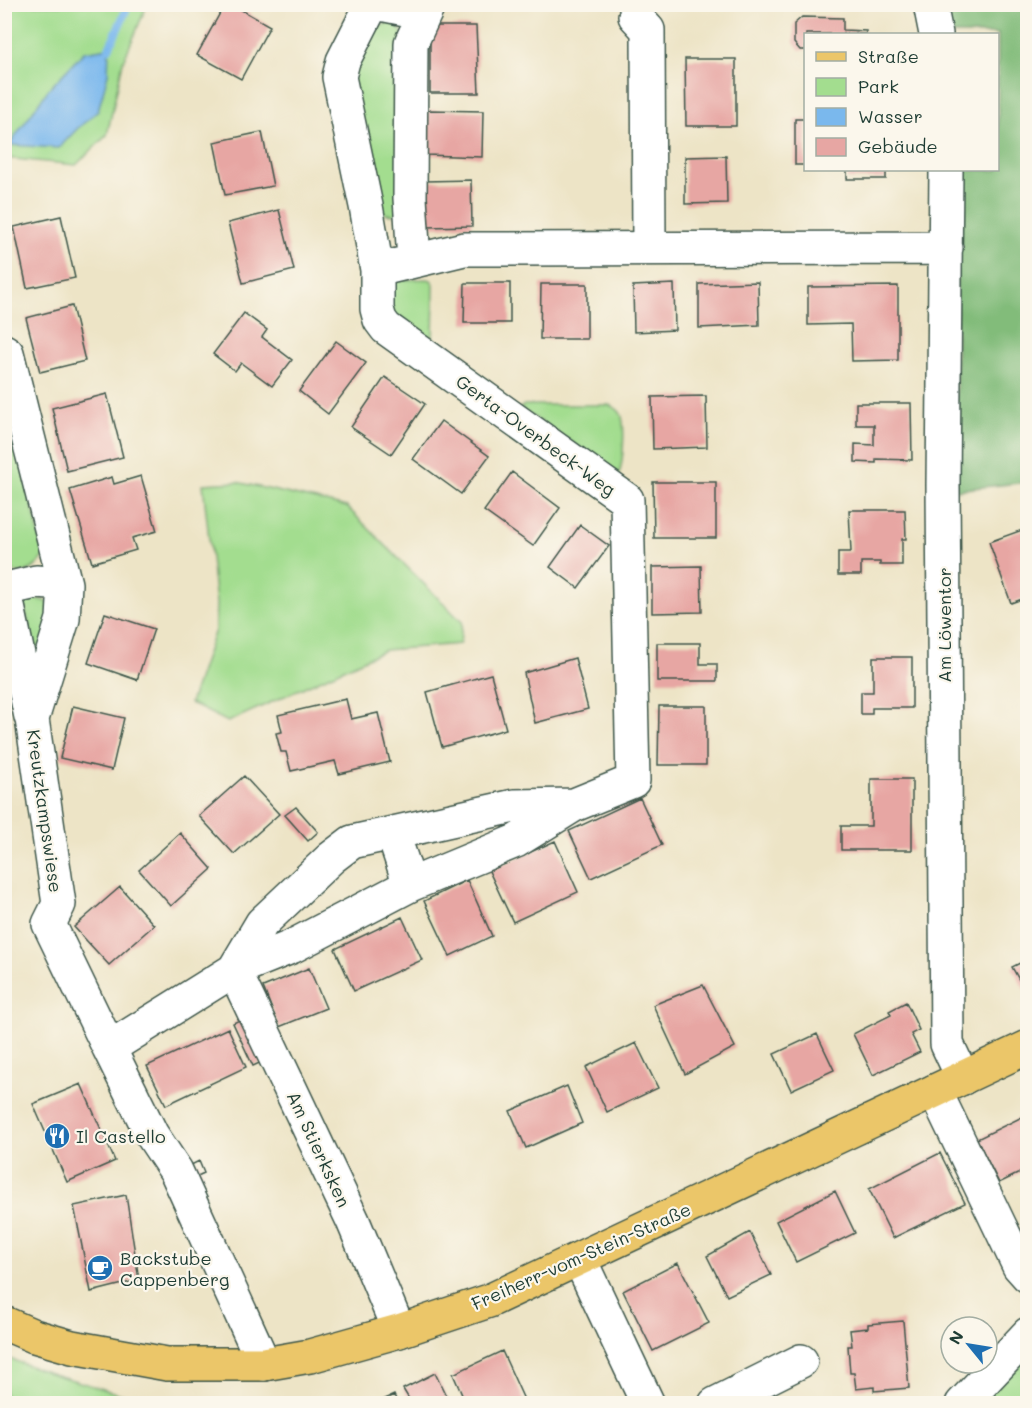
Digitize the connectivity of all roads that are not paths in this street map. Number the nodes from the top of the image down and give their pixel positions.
1 (372, 4) edge
2 (381, 4) edge
3 (930, 4) edge
4 (427, 9) edge
5 (635, 16) dead end
6 (936, 33) edge
7 (946, 171) edge
8 (649, 248) junction
9 (946, 248) junction
10 (414, 261) junction
11 (376, 270) junction
12 (4, 351) edge
13 (65, 584) junction
14 (5, 588) edge
15 (32, 719) junction
16 (574, 805) junction
17 (393, 834) junction
18 (410, 885) junction
19 (234, 970) junction
20 (1028, 1047) edge
21 (109, 1048) junction
22 (949, 1084) junction
23 (580, 1260) junction
24 (1028, 1276) edge
25 (4, 1323) edge
26 (399, 1331) junction
27 (1028, 1334) edge
28 (801, 1361) dead end
29 (264, 1364) junction
30 (648, 1404) edge
31 (715, 1404) edge
32 (962, 1404) edge

1 - 11 street, Gerta-Overbeck-Weg
2 - 4 street
3 - 6 street
4 - 10 street
5 - 8 street
7 - 9 street, Am Löwentor
8 - 9 street
8 - 10 street
9 - 22 street, Am Löwentor
10 - 11 street
11 - 16 street, Gerta-Overbeck-Weg
12 - 13 street, Kreutzkampswiese
13 - 14 street, Kreutzkampswiese
13 - 15 street, Kreutzkampswiese
14 - 15 street, Kreutzkampswiese
15 - 21 street, Kreutzkampswiese
16 - 17 street
16 - 18 street
17 - 18 street
17 - 19 street
18 - 19 street
19 - 21 street
19 - 26 street, Am Stierksken
20 - 22 main road, Freiherr-vom-Stein-Straße
21 - 29 street
22 - 23 main road, Freiherr-vom-Stein-Straße
22 - 24 street, Am Löwentor
23 - 26 main road, Freiherr-vom-Stein-Straße
23 - 30 street
25 - 29 main road, Freiherr-vom-Stein-Straße
26 - 29 main road, Freiherr-vom-Stein-Straße
27 - 32 street
28 - 31 street

